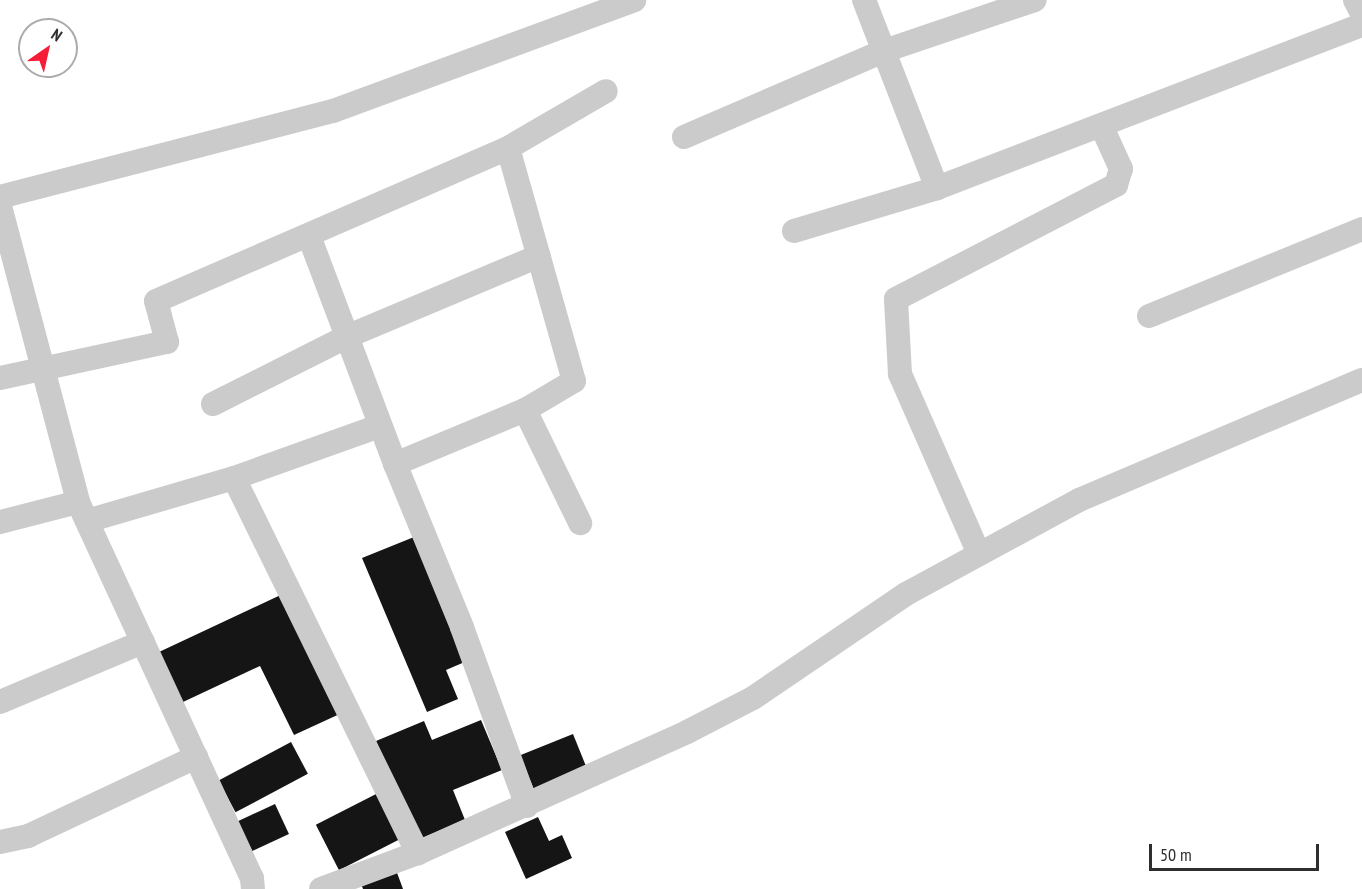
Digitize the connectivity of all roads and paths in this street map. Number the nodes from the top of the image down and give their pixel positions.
1 (634, 0) edge
2 (864, 0) edge
3 (1035, 0) edge
4 (1355, 0) edge
5 (1362, 14) edge
6 (1362, 25) edge
7 (884, 51) junction
8 (606, 91) dead end
9 (1101, 125) junction
10 (684, 137) dead end
11 (508, 148) junction
12 (937, 188) junction
13 (0, 197) edge
14 (0, 206) edge
15 (1362, 229) edge
16 (794, 231) dead end
17 (309, 236) junction
18 (539, 256) junction
19 (1149, 316) dead end
20 (346, 337) junction
21 (42, 367) junction
22 (0, 378) edge
23 (1362, 380) edge
24 (213, 404) dead end
25 (525, 410) junction
26 (379, 426) junction
27 (395, 464) junction
28 (234, 477) junction
29 (82, 511) junction
30 (0, 522) edge
31 (580, 523) dead end
32 (979, 554) junction
33 (143, 642) junction
34 (0, 702) edge
35 (196, 757) junction
36 (527, 806) junction
37 (0, 842) edge
38 (418, 853) junction
39 (253, 889) edge
40 (321, 889) edge

1 - 13 street
2 - 7 street
3 - 7 street
4 - 5 street
6 - 9 street
7 - 10 street
7 - 12 street
8 - 11 street
9 - 12 street
9 - 32 street
11 - 17 street
11 - 18 street
12 - 16 street
14 - 21 street
15 - 19 street
17 - 20 street
17 - 21 street
18 - 20 street
18 - 25 street
20 - 24 street
20 - 26 street
21 - 22 street
21 - 29 street
23 - 32 street
25 - 27 street
25 - 31 street
26 - 27 street
26 - 28 street
27 - 36 street
28 - 29 street
28 - 38 street
29 - 30 street
29 - 33 street
32 - 36 street
33 - 34 street
33 - 35 street
35 - 37 street
35 - 39 street
36 - 38 street
38 - 40 street

